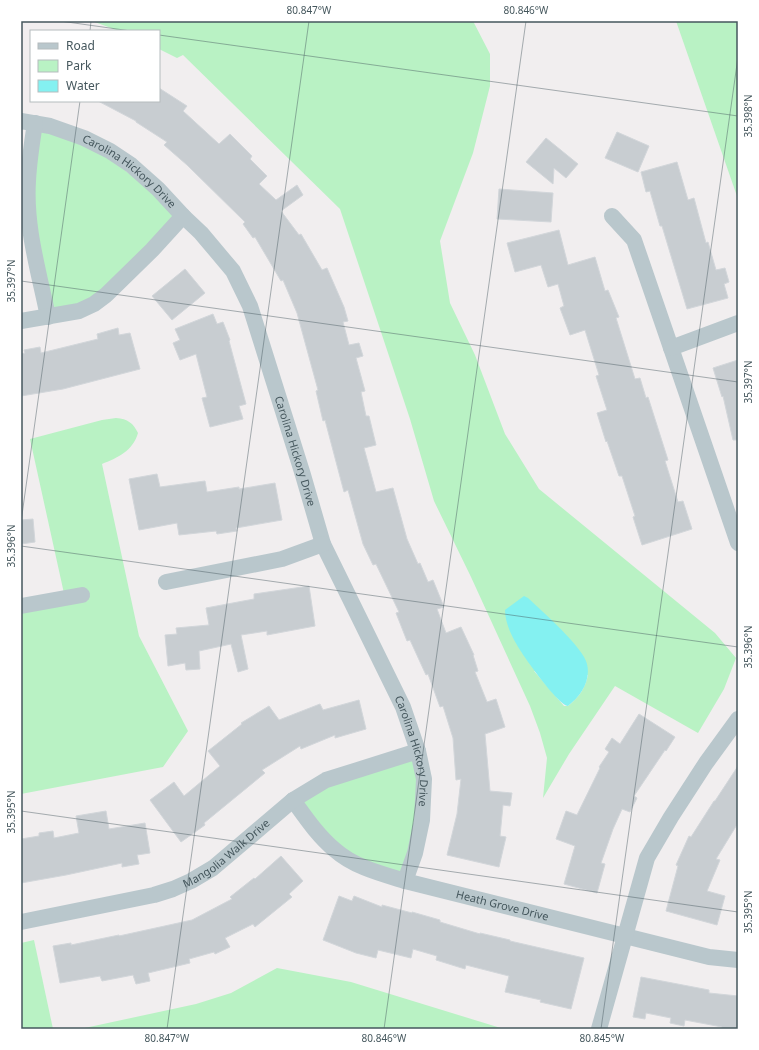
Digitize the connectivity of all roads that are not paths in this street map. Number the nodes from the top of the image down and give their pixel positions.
1 (28, 122) edge
2 (183, 216) junction
3 (612, 216) dead end
4 (48, 316) junction
5 (21, 322) edge
6 (738, 323) edge
7 (671, 348) junction
8 (738, 543) edge
9 (323, 544) junction
10 (166, 582) dead end
11 (82, 595) dead end
12 (21, 606) edge
13 (738, 719) edge
14 (418, 751) junction
15 (294, 800) junction
16 (406, 881) junction
17 (21, 922) edge
18 (624, 937) junction
19 (738, 960) edge
20 (599, 1029) edge

1 - 2 street, Carolina Hickory Drive
1 - 4 street
2 - 4 street
2 - 9 street, Carolina Hickory Drive
3 - 7 street
4 - 5 street
6 - 7 street
7 - 8 street
9 - 10 street
9 - 14 street, Carolina Hickory Drive
11 - 12 street
13 - 18 street
14 - 15 street, Mangolia Walk Drive
14 - 16 street, Carolina Hickory Drive
15 - 16 street, Heath Grove Drive
15 - 17 street, Mangolia Walk Drive
16 - 18 street, Heath Grove Drive
18 - 19 street, Heath Grove Drive
18 - 20 street

